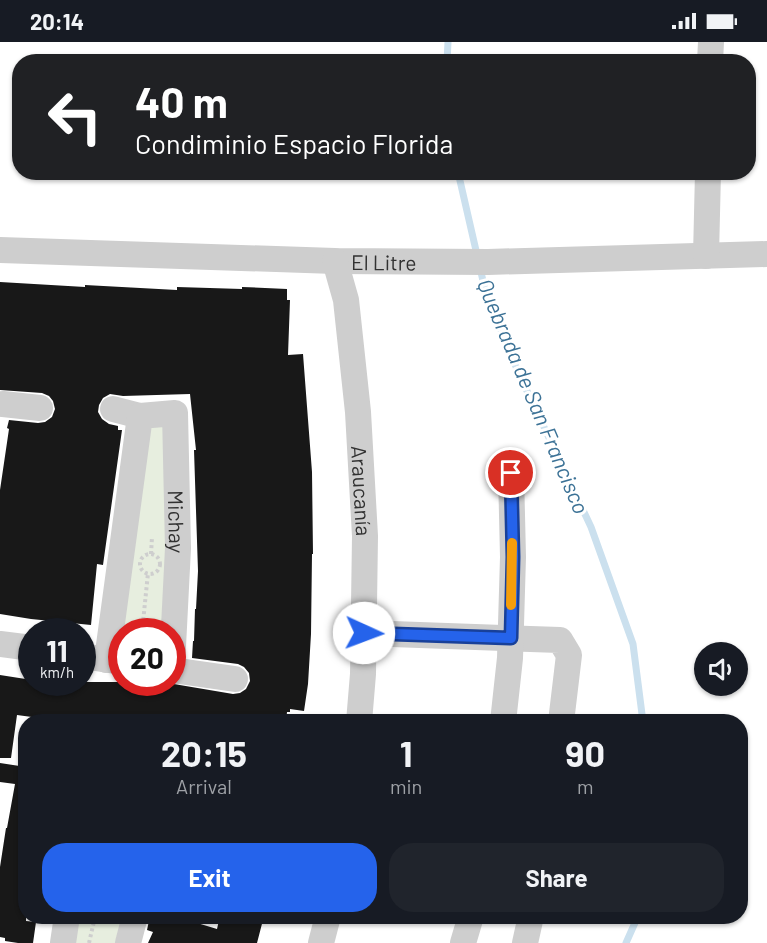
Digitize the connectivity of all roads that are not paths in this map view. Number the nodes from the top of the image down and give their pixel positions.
1 (708, 180) edge
2 (0, 250) edge
3 (767, 254) edge
4 (706, 256) junction
5 (335, 261) junction
6 (40, 408) dead end
7 (113, 409) dead end
8 (1, 410) edge
9 (140, 416) junction
10 (511, 473) dead end
11 (174, 618) edge
12 (364, 633) junction
13 (511, 638) junction
14 (0, 644) edge
15 (18, 646) edge
16 (104, 659) edge
17 (186, 670) edge
18 (235, 679) dead end
19 (360, 714) edge
20 (504, 714) edge
21 (562, 714) edge
22 (66, 924) edge
23 (133, 924) edge
24 (326, 924) edge
25 (469, 924) edge
26 (529, 924) edge
27 (63, 943) edge
28 (128, 943) edge
29 (321, 943) edge
30 (464, 943) edge
31 (525, 943) edge

1 - 4 street
2 - 5 street, El Litre
3 - 4 street, El Litre
4 - 5 street, El Litre
5 - 12 street, Araucanía
6 - 8 street
7 - 9 street, Michay
9 - 11 street, Michay
9 - 16 street
10 - 13 street
12 - 13 street
12 - 19 street, Araucanía
13 - 20 street
13 - 21 street
14 - 15 street
17 - 18 street, Michay
22 - 27 street
23 - 28 street
24 - 29 street
25 - 30 street
26 - 31 street

